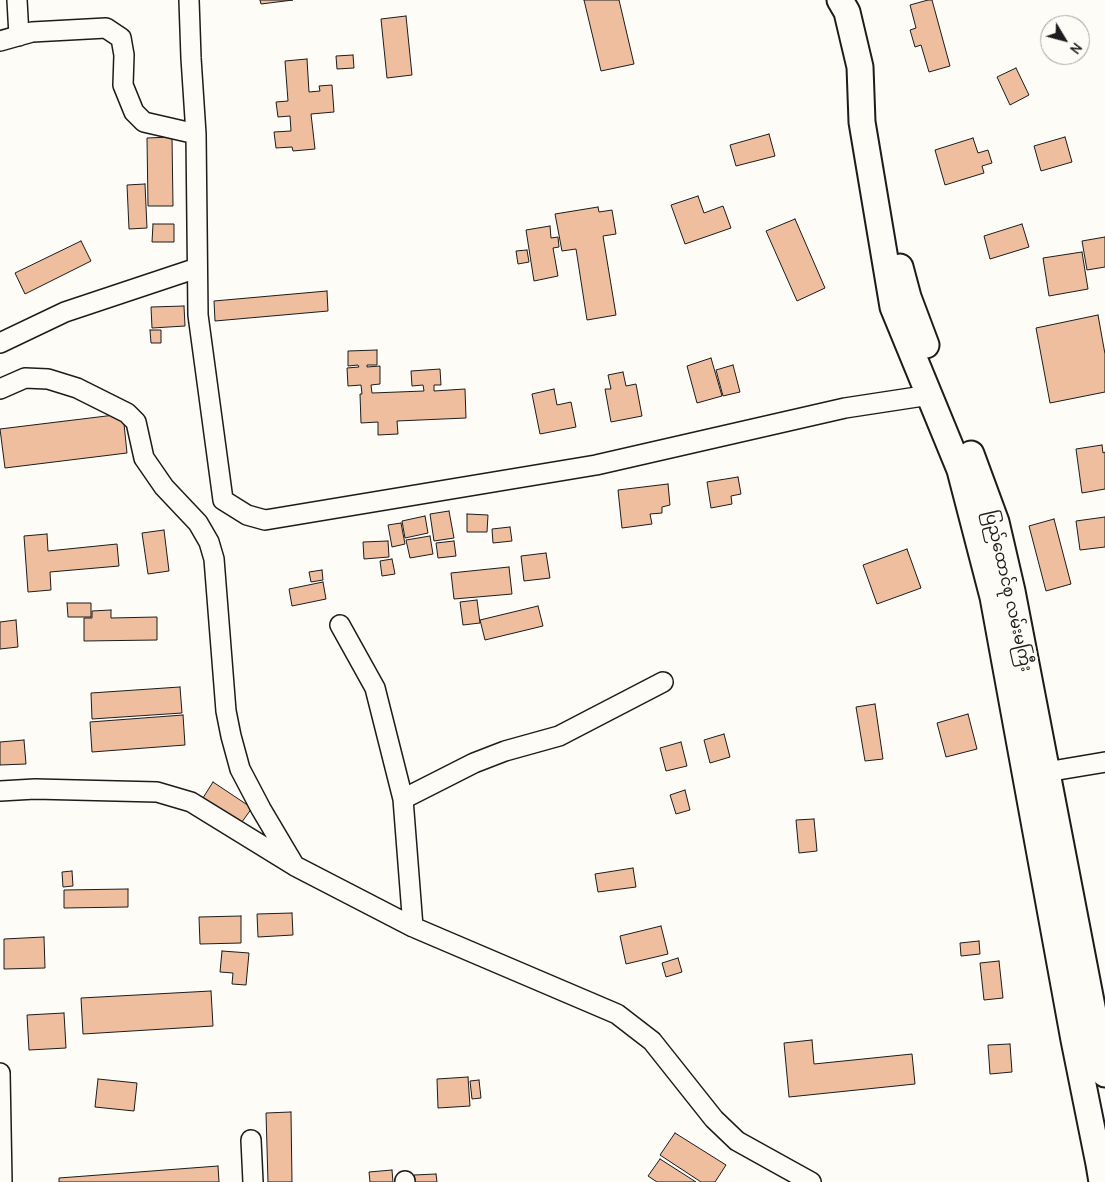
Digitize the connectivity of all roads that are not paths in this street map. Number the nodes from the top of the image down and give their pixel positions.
1 (17, 0) edge
2 (189, 0) edge
3 (840, 0) edge
4 (19, 36) junction
5 (0, 41) edge
6 (862, 122) junction
7 (196, 134) junction
8 (196, 268) junction
9 (0, 343) edge
10 (0, 389) edge
11 (930, 395) junction
12 (340, 625) dead end
13 (663, 682) dead end
14 (1105, 762) edge
15 (1046, 772) junction
16 (0, 791) edge
17 (403, 799) junction
18 (295, 866) junction
19 (413, 927) junction
20 (1104, 1065) edge
21 (0, 1073) edge
22 (251, 1140) dead end
23 (2, 1182) edge
24 (253, 1182) edge
25 (811, 1182) edge
26 (1102, 1182) edge

1 - 4 street
2 - 7 street
3 - 6 main road
4 - 5 street
4 - 7 street
6 - 11 main road
6 - 15 main road, ပြည်ထောင်စု လမ်းမကြီး
7 - 8 street
8 - 9 street
8 - 11 street
10 - 18 street
11 - 26 main road
12 - 17 street
13 - 17 street
14 - 15 street
15 - 20 main road, ပြည်ထောင်စု လမ်းမကြီး
16 - 18 street
17 - 19 street
18 - 19 street
19 - 25 street
21 - 23 street
22 - 24 street

